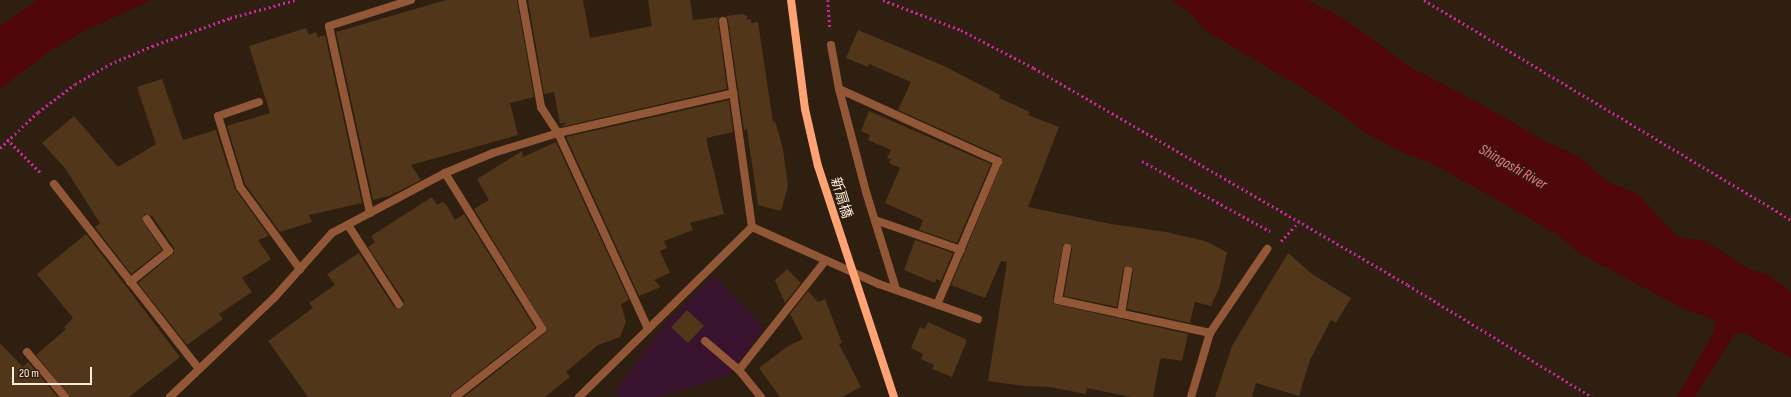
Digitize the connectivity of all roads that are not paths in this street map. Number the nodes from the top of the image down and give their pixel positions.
1 (411, 0) edge
2 (522, 0) edge
3 (791, 0) edge
4 (723, 21) dead end
5 (831, 45) dead end
6 (839, 89) junction
7 (734, 92) junction
8 (259, 102) dead end
9 (558, 133) junction
10 (445, 173) junction
11 (54, 184) road end
12 (370, 213) junction
13 (147, 219) dead end
14 (875, 220) junction
15 (348, 225) junction
16 (752, 226) junction
17 (1067, 248) dead end
18 (1267, 248) road end
19 (961, 250) junction
20 (825, 261) junction
21 (300, 269) junction
22 (851, 270) junction
23 (1128, 270) dead end
24 (130, 282) junction
25 (896, 289) junction
26 (399, 304) dead end
27 (937, 305) junction
28 (1121, 314) junction
29 (978, 319) dead end
30 (648, 329) junction
31 (1210, 333) junction
32 (705, 341) dead end
33 (27, 352) dead end
34 (199, 369) junction
35 (739, 370) junction
36 (65, 397) edge
37 (170, 397) edge
38 (456, 397) edge
39 (579, 397) edge
40 (760, 397) edge
41 (894, 397) edge
42 (1191, 397) edge

1 - 12 street
2 - 9 street
3 - 22 street, 新扇橋
4 - 7 street
5 - 6 street
6 - 14 street
6 - 19 street
7 - 9 street
7 - 16 street
8 - 21 street
9 - 10 street
9 - 30 street
10 - 12 street
10 - 38 street
11 - 24 street
12 - 15 street
13 - 24 street
14 - 19 street
14 - 25 street
15 - 21 street
15 - 26 street
16 - 20 street
16 - 30 street
17 - 28 street
18 - 31 street
19 - 27 street
20 - 22 street
20 - 35 street
21 - 34 street
22 - 25 street
22 - 41 street, 新扇橋
23 - 28 street
24 - 34 street
25 - 27 street
27 - 29 street
28 - 31 street
30 - 39 street
31 - 42 street
32 - 35 street
33 - 36 street
34 - 37 street
35 - 40 street

